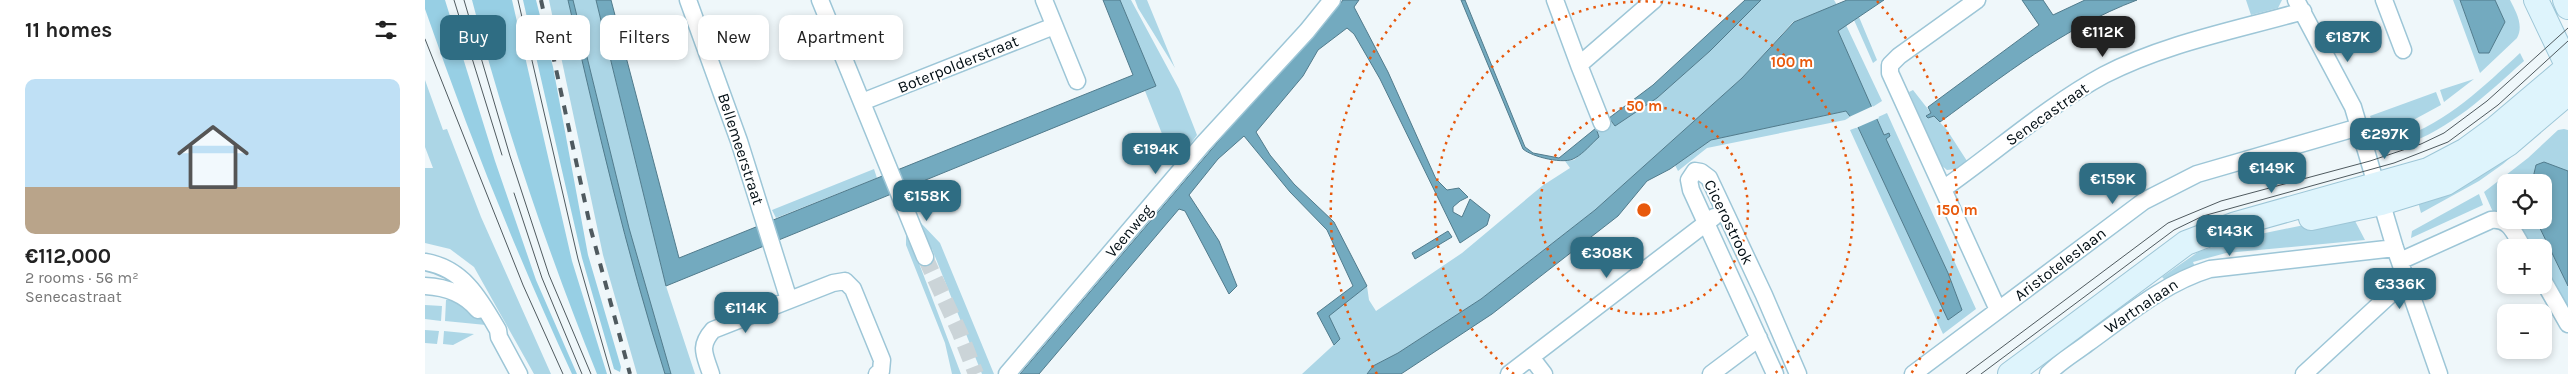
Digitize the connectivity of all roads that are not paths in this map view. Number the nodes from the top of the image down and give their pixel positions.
1 (688, 0) edge
2 (820, 0) edge
3 (1044, 0) edge
4 (1332, 0) edge
5 (1555, 0) edge
6 (1654, 0) edge
7 (1977, 0) edge
8 (2384, 0) edge
9 (2536, 0) edge
10 (2565, 0) edge
11 (2299, 5) edge
12 (2568, 7) edge
13 (1054, 26) junction
14 (2403, 50) dead end
15 (1579, 65) junction
16 (2568, 67) edge
17 (1077, 81) dead end
18 (2568, 93) edge
19 (862, 102) junction
20 (1602, 123) dead end
21 (2359, 127) junction
22 (1943, 189) junction
23 (2379, 194) junction
24 (1724, 209) junction
25 (1706, 222) junction
26 (2518, 239) edge
27 (2398, 255) junction
28 (925, 257) tunnel mouth
29 (425, 262) edge
30 (2406, 280) junction
31 (425, 286) edge
32 (2551, 294) edge
33 (789, 300) junction
34 (1998, 310) junction
35 (2568, 324) edge
36 (499, 337) junction
37 (1759, 338) junction
38 (1531, 357) junction
39 (519, 374) edge
40 (711, 374) edge
41 (877, 374) edge
42 (1007, 374) edge
43 (1509, 374) edge
44 (1544, 374) edge
45 (1711, 374) edge
46 (1775, 374) edge
47 (1798, 374) edge
48 (1913, 374) edge
49 (2010, 374) edge
50 (2031, 374) edge
51 (2048, 374) edge
52 (2304, 374) edge
53 (2439, 374) edge

1 - 33 street, Bellemeerstraat
2 - 19 street
3 - 13 street
4 - 42 street, Veenweg
5 - 15 street
6 - 15 street
7 - 22 street
8 - 14 street
9 - 16 street
10 - 12 street
11 - 21 street
11 - 22 street, Senecastraat
13 - 17 street
13 - 19 street, Boterpolderstraat
15 - 20 street
16 - 23 street
18 - 23 street
19 - 28 street
21 - 23 street
21 - 34 street, Aristoteleslaan
22 - 34 street
23 - 27 street
23 - 49 street
23 - 50 street
24 - 25 street
24 - 25 street, Cicerostrook
24 - 47 street, Cicerostrook
25 - 37 street, Cicerostrook
25 - 38 street
26 - 27 street, Wartnalaan
27 - 30 street
27 - 51 street, Wartnalaan
29 - 36 street
30 - 52 street
30 - 53 street
31 - 36 street
32 - 35 street
33 - 40 street
33 - 41 street
34 - 48 street, Aristoteleslaan
36 - 39 street
37 - 45 street
37 - 46 street, Cicerostrook
38 - 43 street
38 - 44 street

